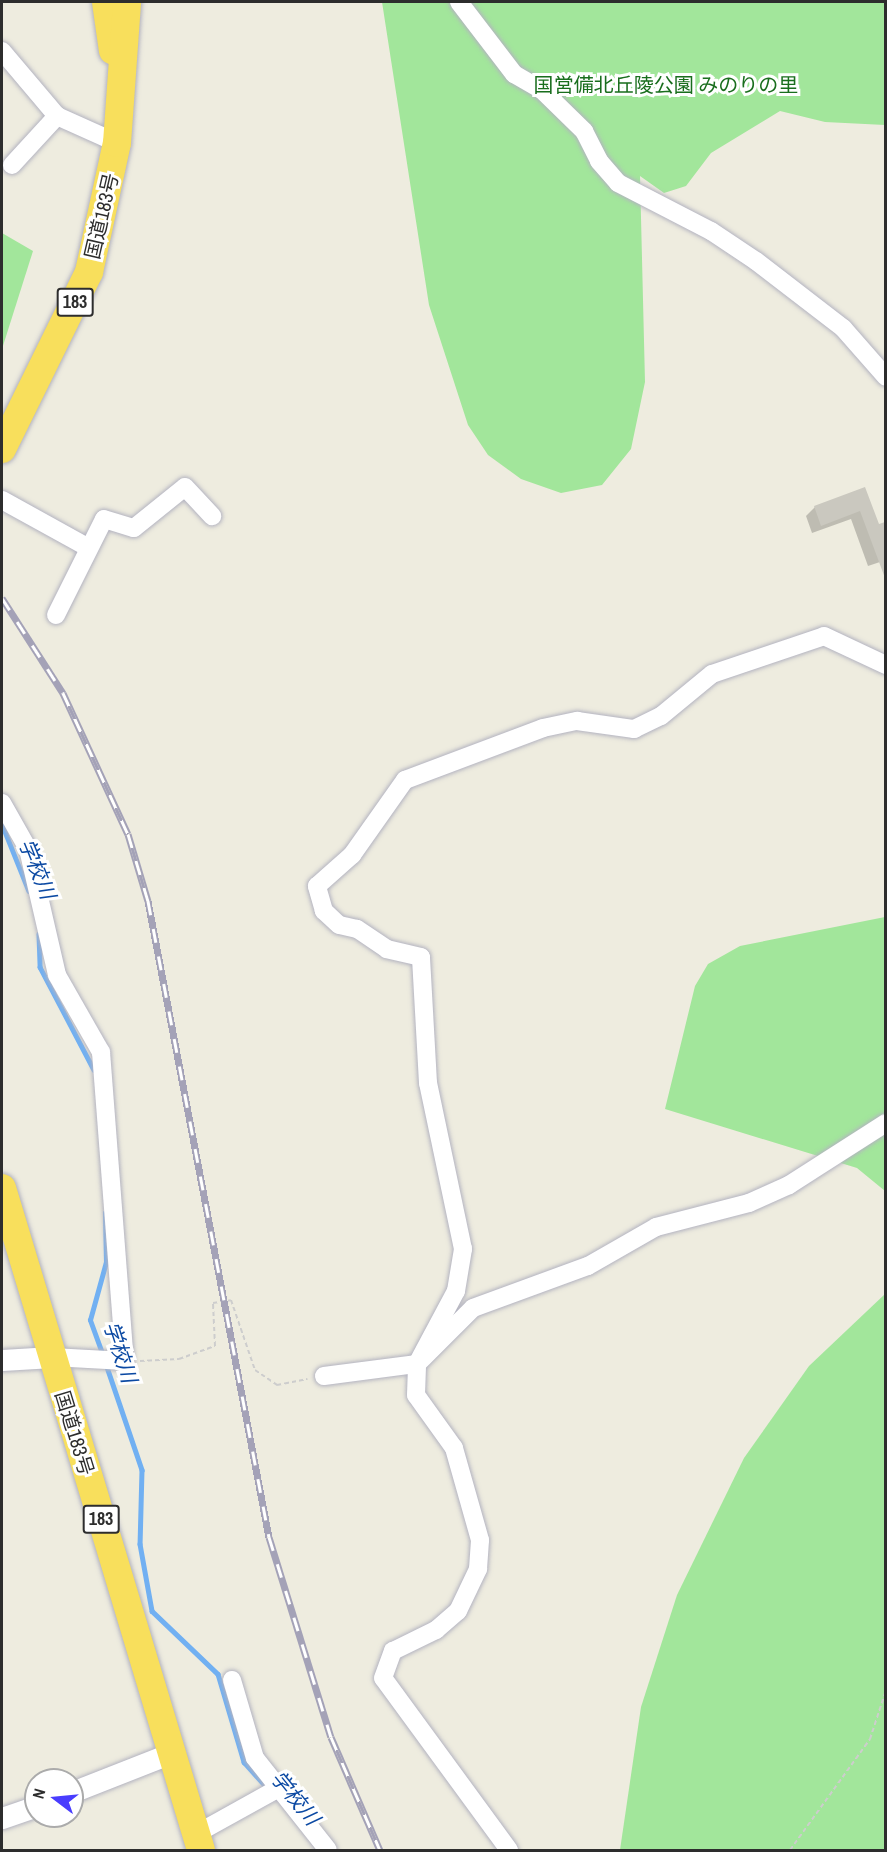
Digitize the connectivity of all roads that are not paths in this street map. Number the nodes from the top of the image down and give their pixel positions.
1 (106, 2) edge
2 (127, 2) edge
3 (459, 2) edge
4 (3, 55) edge
5 (57, 116) junction
6 (117, 143) junction
7 (12, 165) dead end
8 (885, 377) edge
9 (2, 449) edge
10 (2, 500) edge
11 (212, 516) dead end
12 (89, 549) junction
13 (56, 615) dead end
14 (885, 665) edge
15 (2, 803) edge
16 (885, 1123) edge
17 (2, 1188) edge
18 (52, 1357) junction
19 (2, 1360) edge
20 (417, 1364) junction
21 (324, 1376) road end
22 (232, 1680) dead end
23 (171, 1753) junction
24 (84, 1787) edge
25 (279, 1788) junction
26 (24, 1810) edge
27 (2, 1818) edge
28 (199, 1842) edge
29 (328, 1851) edge
30 (508, 1851) edge

1 - 6 highway, 国道183号 / 183
2 - 6 highway, 国道183号 / 183
3 - 8 street
4 - 5 street
5 - 6 street
5 - 7 street
6 - 9 highway, 国道183号 / 183
10 - 12 street
11 - 12 street
12 - 13 street
14 - 20 street
15 - 18 street
16 - 20 street
17 - 18 highway, 国道183号 / 183
18 - 19 street
18 - 23 highway, 国道183号 / 183
20 - 21 street
20 - 30 street
22 - 25 street
23 - 24 street
23 - 28 highway, 国道183号 / 183
25 - 28 street
25 - 29 street
26 - 27 street

